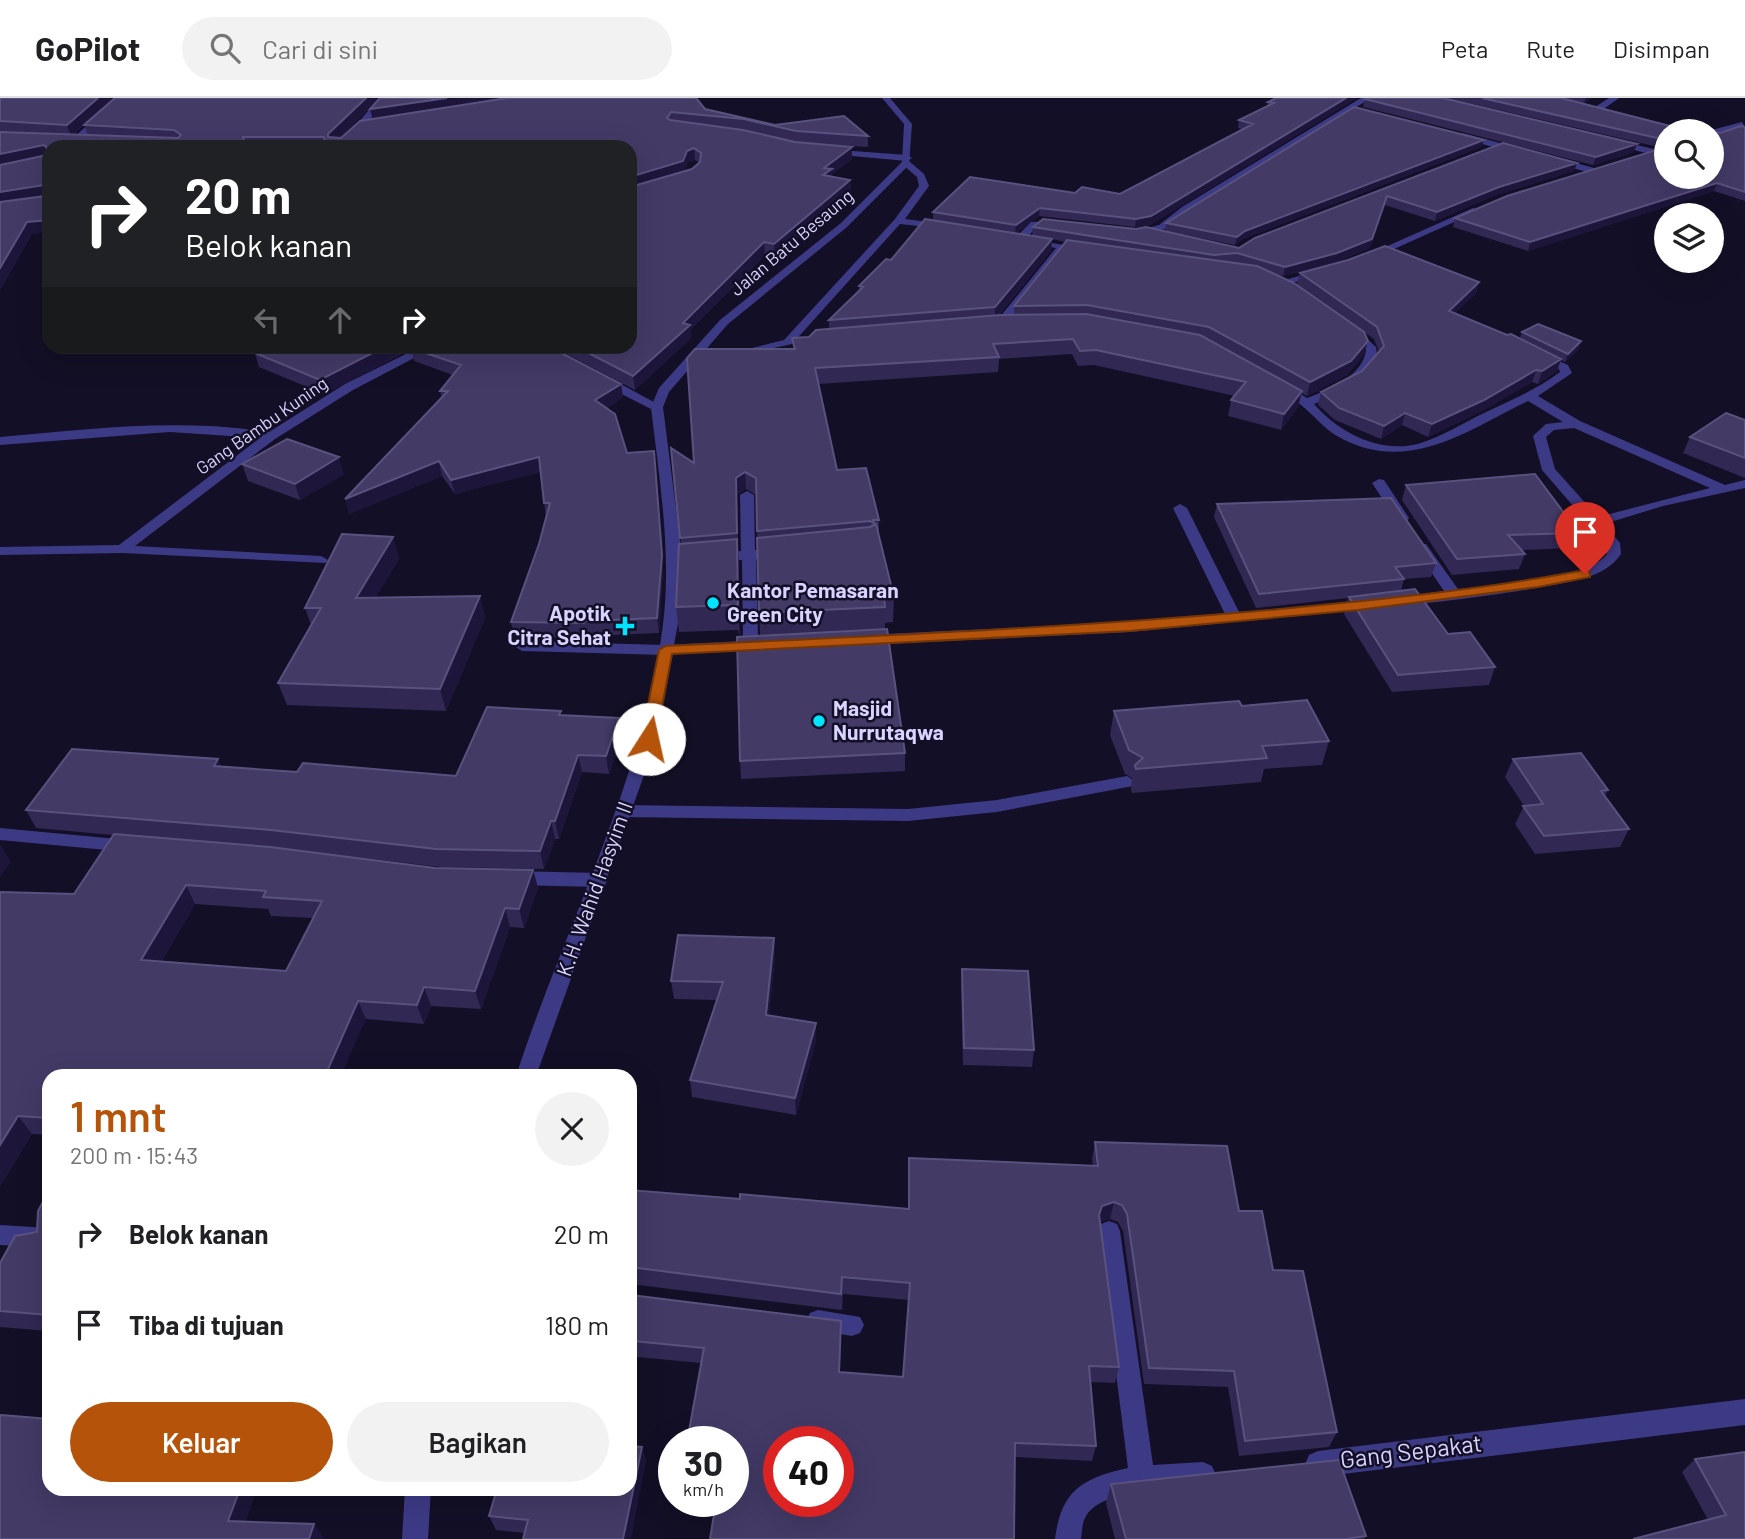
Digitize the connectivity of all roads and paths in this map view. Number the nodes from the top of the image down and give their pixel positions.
1 (887, 98) edge
2 (1367, 98) edge
3 (1615, 98) edge
4 (121, 99) edge
5 (133, 100) edge
6 (379, 104) edge
7 (1349, 108) junction
8 (1584, 108) edge
9 (1362, 111) edge
10 (1741, 125) edge
11 (372, 126) edge
12 (358, 128) junction
13 (1724, 129) edge
14 (1450, 133) edge
15 (350, 136) edge
16 (76, 140) edge
17 (1602, 140) edge
18 (1500, 146) junction
19 (824, 151) edge
20 (1654, 152) edge
21 (1654, 152) edge
22 (1482, 154) edge
23 (1536, 155) edge
24 (1547, 158) edge
25 (1632, 160) edge
26 (906, 161) junction
27 (1565, 178) edge
28 (1491, 204) edge
29 (898, 221) junction
30 (1068, 225) edge
31 (950, 228) edge
32 (1121, 232) edge
33 (1147, 232) junction
34 (1173, 237) edge
35 (1063, 246) junction
36 (1098, 252) edge
37 (1361, 259) edge
38 (1329, 270) edge
39 (1283, 283) edge
40 (1343, 324) edge
41 (986, 326) edge
42 (801, 341) edge
43 (788, 342) junction
44 (1526, 349) edge
45 (416, 354) edge
46 (727, 357) edge
47 (691, 359) junction
48 (706, 359) edge
49 (584, 370) edge
50 (1270, 381) edge
51 (1527, 395) junction
52 (1306, 403) junction
53 (657, 407) junction
54 (1576, 424) junction
55 (271, 436) junction
56 (0, 441) edge
57 (1378, 483) dead end
58 (1745, 484) edge
59 (1724, 489) junction
60 (747, 495) edge
61 (1180, 508) dead end
62 (1597, 522) junction
63 (122, 549) junction
64 (0, 551) edge
65 (789, 552) edge
66 (749, 555) junction
67 (321, 560) dead end
68 (685, 562) junction
69 (1453, 593) junction
70 (1234, 617) junction
71 (844, 641) edge
72 (778, 644) edge
73 (522, 646) dead end
74 (751, 646) junction
75 (666, 650) junction
76 (1127, 782) dead end
77 (624, 811) junction
78 (0, 834) edge
79 (140, 847) edge
80 (490, 878) edge
81 (599, 880) junction
82 (529, 1069) edge
83 (1109, 1231) dead end
84 (0, 1235) edge
85 (42, 1238) edge
86 (800, 1318) edge
87 (852, 1325) dead end
88 (1745, 1412) edge
89 (1292, 1466) edge
90 (1224, 1473) edge
91 (1142, 1480) junction
92 (418, 1496) edge
93 (415, 1539) edge
94 (1068, 1539) edge

1 - 26 street
2 - 7 street
3 - 8 street
4 - 5 street
4 - 16 street
6 - 12 street
7 - 9 street
7 - 33 street
10 - 13 street
11 - 12 street
12 - 15 street
14 - 18 street
17 - 20 street
18 - 22 street
18 - 23 street
19 - 26 street
21 - 25 street
24 - 27 street
26 - 29 street
26 - 47 street, Jalan Batu Besaung
28 - 37 street
29 - 31 street
29 - 43 street
30 - 35 street
32 - 33 street
33 - 34 street
35 - 36 street
35 - 41 street
38 - 39 street
40 - 52 street
42 - 43 street
43 - 46 street
44 - 51 street
45 - 55 street, Gang Bambu Kuning
47 - 48 street
47 - 53 street, Jalan Batu Besaung
49 - 53 street
50 - 52 street
51 - 52 street
51 - 54 street
53 - 68 street, K.H. Wahid Hasyim II
54 - 59 street
54 - 62 street
55 - 56 street
55 - 63 street, Gang Bambu Kuning
57 - 69 street
58 - 59 street
59 - 62 street
60 - 66 street
61 - 70 street
62 - 69 street
63 - 64 street
63 - 67 street
65 - 66 street
66 - 68 street
66 - 74 street
68 - 75 street, K.H. Wahid Hasyim II
69 - 70 street
70 - 71 street
72 - 74 street
73 - 75 street
74 - 75 street
75 - 77 street, K.H. Wahid Hasyim II
76 - 77 street
77 - 81 street, K.H. Wahid Hasyim II
78 - 79 street
80 - 81 street
81 - 82 street, K.H. Wahid Hasyim II
83 - 91 street
84 - 85 street
86 - 87 street
88 - 89 street, Gang Sepakat
90 - 91 street
91 - 94 street
92 - 93 street

